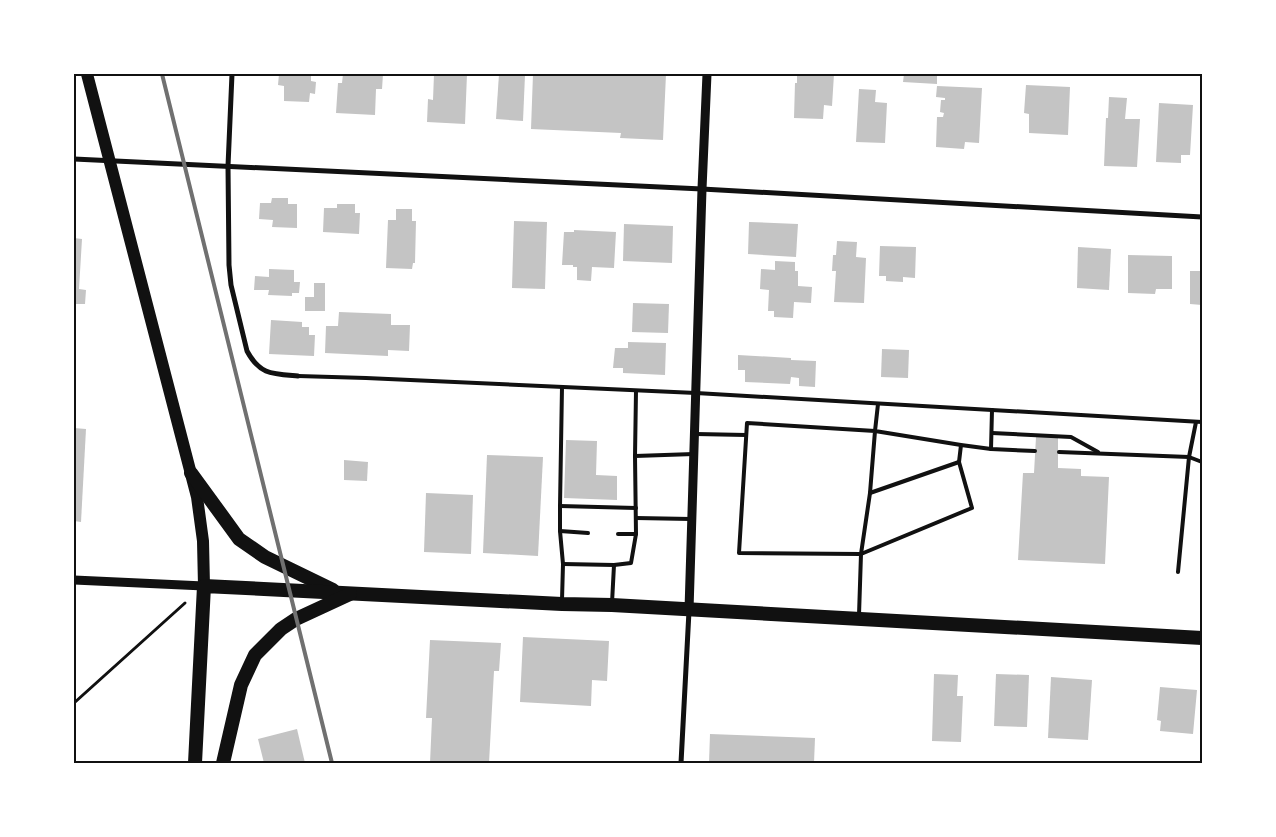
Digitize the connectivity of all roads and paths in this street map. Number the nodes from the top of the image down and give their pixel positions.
1 (87, 74) edge
2 (232, 74) edge
3 (707, 74) edge
4 (74, 159) edge
5 (110, 161) junction
6 (228, 166) junction
7 (702, 188) junction
8 (1202, 217) edge
9 (298, 376) joint
10 (562, 387) junction
11 (636, 391) junction
12 (696, 393) junction
13 (878, 404) junction
14 (992, 410) junction
15 (1196, 422) junction
16 (1202, 422) edge
17 (875, 430) junction
18 (992, 433) junction
19 (694, 434) junction
20 (746, 436) junction
21 (961, 445) junction
22 (991, 449) junction
23 (1035, 451) dead end
24 (1059, 452) dead end
25 (1100, 453) junction
26 (694, 454) junction
27 (635, 456) junction
28 (1189, 457) junction
29 (959, 462) junction
30 (1202, 462) edge
31 (191, 473) junction
32 (870, 494) junction
33 (560, 506) junction
34 (636, 508) junction
35 (636, 518) junction
36 (691, 519) junction
37 (560, 531) junction
38 (588, 532) dead end
39 (618, 534) dead end
40 (636, 534) junction
41 (861, 554) junction
42 (563, 564) junction
43 (614, 565) junction
44 (1178, 572) dead end
45 (74, 580) edge
46 (204, 586) junction
47 (338, 592) junction
48 (353, 593) junction
49 (562, 604) junction
50 (612, 605) junction
51 (689, 610) junction
52 (859, 620) junction
53 (1202, 638) edge
54 (74, 703) edge
55 (195, 763) edge
56 (223, 763) edge
57 (681, 763) edge

1 - 5 main road
2 - 6 street
3 - 7 street
4 - 5 street
5 - 6 street
5 - 31 main road
6 - 7 street
6 - 9 street
7 - 8 street
7 - 12 street
9 - 10 lane
10 - 11 lane
10 - 33 lane
11 - 12 lane
11 - 27 lane
12 - 13 lane
12 - 19 street
13 - 14 lane
13 - 17 lane
14 - 15 lane
14 - 18 lane
15 - 16 lane
15 - 28 lane
17 - 20 lane
17 - 21 lane
17 - 32 lane
18 - 22 lane
18 - 25 lane
19 - 20 lane
19 - 26 street
20 - 41 lane
21 - 22 lane
21 - 29 lane
22 - 23 lane
24 - 25 lane
25 - 28 lane
26 - 27 lane
26 - 36 street
27 - 34 lane
28 - 30 lane
28 - 44 lane
29 - 32 lane
29 - 41 lane
31 - 46 main road
31 - 47 highway
32 - 41 lane
33 - 34 lane
33 - 37 lane
34 - 35 lane
35 - 36 lane
35 - 40 lane
36 - 51 street
37 - 38 lane
37 - 42 lane
39 - 40 lane
40 - 43 lane
41 - 52 lane
42 - 43 lane
42 - 49 lane
43 - 50 lane
45 - 46 street
46 - 47 highway
46 - 54 path
46 - 55 highway
47 - 48 highway
48 - 49 highway
48 - 56 highway
49 - 50 highway
50 - 51 highway
51 - 52 highway
51 - 57 street
52 - 53 highway

